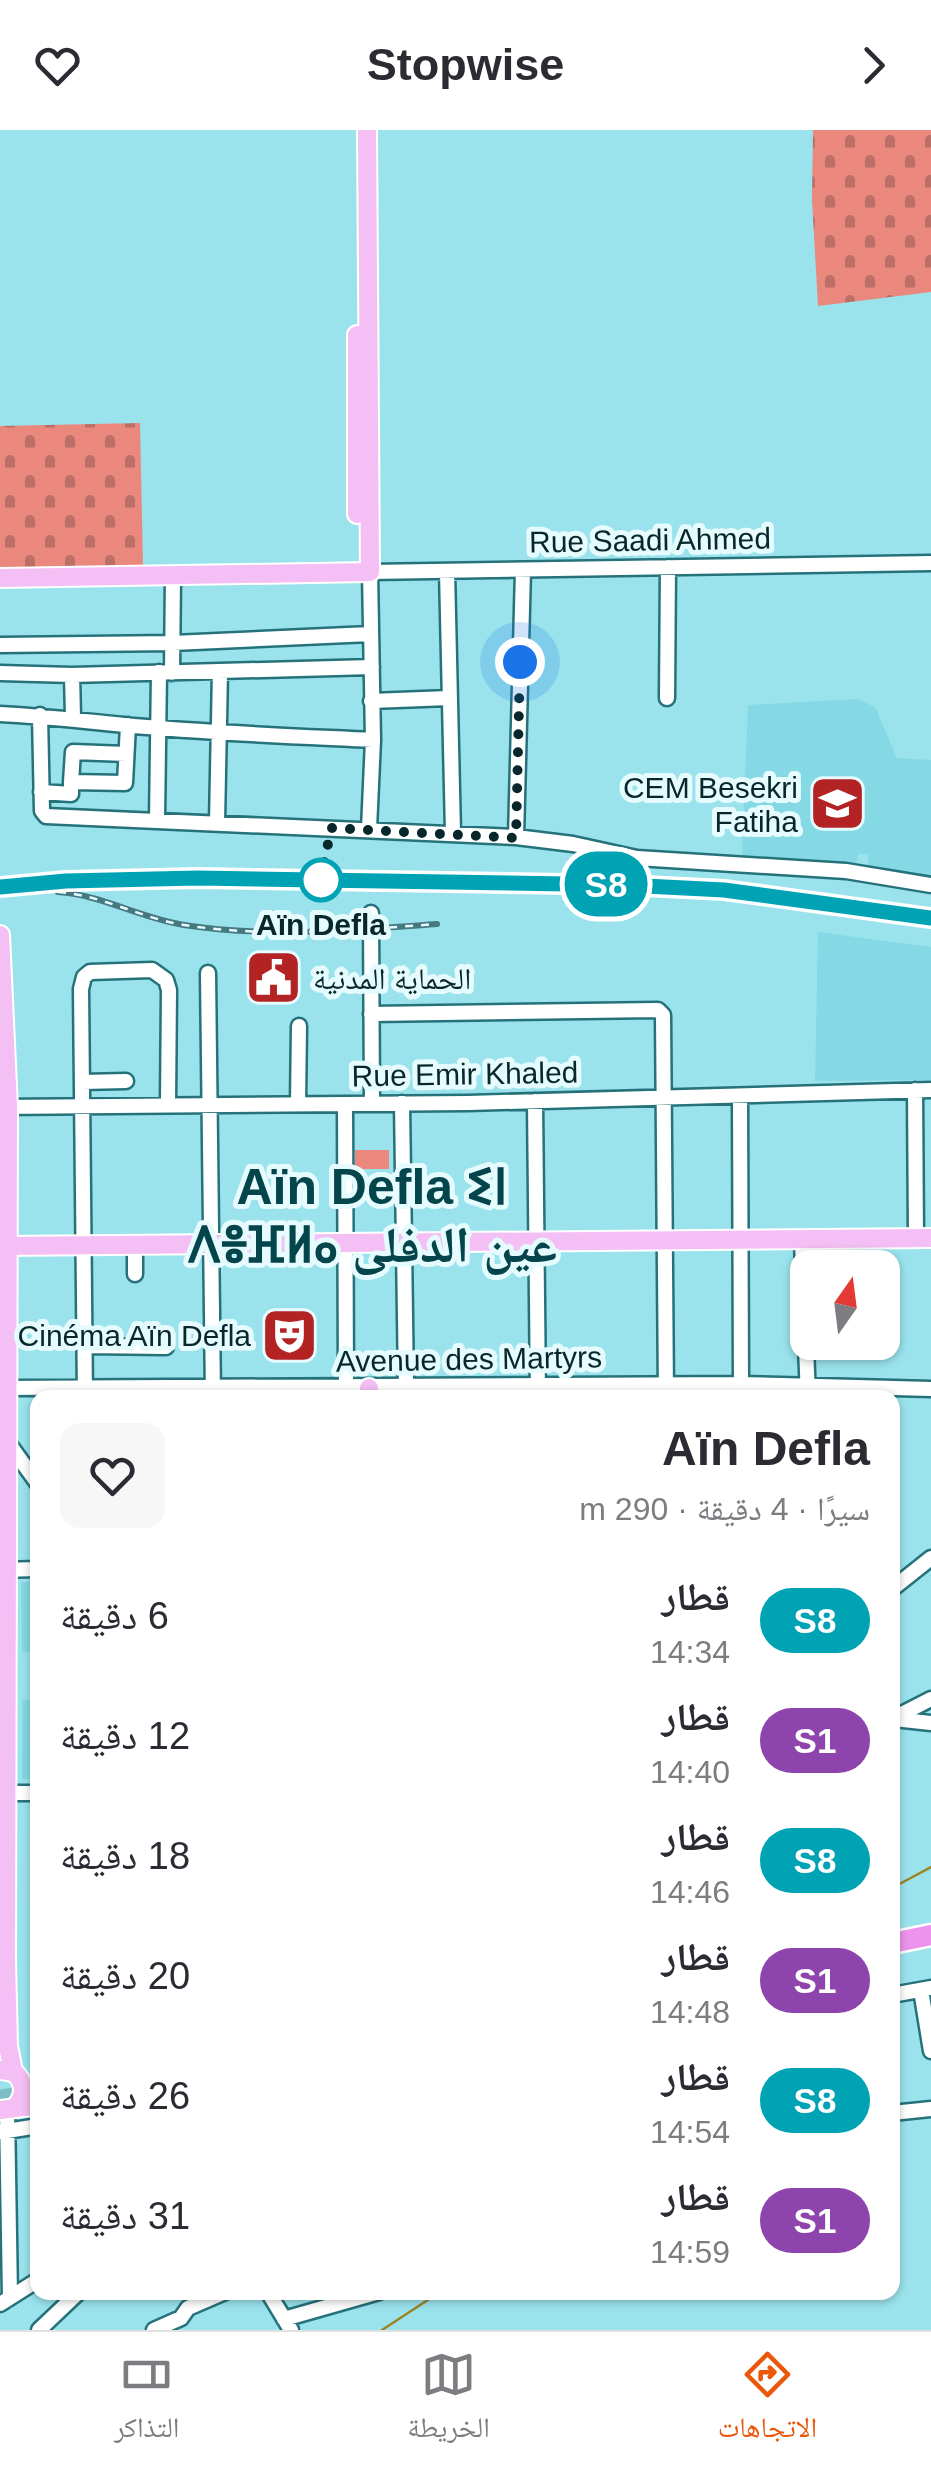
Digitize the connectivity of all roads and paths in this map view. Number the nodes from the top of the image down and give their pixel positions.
1 (359, 130) edge
2 (367, 130) edge
3 (931, 563) edge
4 (668, 567) junction
5 (523, 570) junction
6 (447, 571) junction
7 (364, 572) junction
8 (173, 575) junction
9 (0, 578) edge
10 (370, 634) junction
11 (173, 644) junction
12 (0, 645) edge
13 (372, 667) junction
14 (220, 671) junction
15 (165, 672) junction
16 (0, 673) edge
17 (72, 674) junction
18 (448, 698) junction
19 (668, 698) dead end
20 (372, 701) junction
21 (0, 714) edge
22 (40, 716) junction
23 (73, 717) junction
24 (128, 725) junction
25 (156, 726) junction
26 (219, 732) junction
27 (372, 740) junction
28 (126, 754) junction
29 (72, 782) junction
30 (41, 792) junction
31 (157, 820) junction
32 (217, 823) junction
33 (369, 829) junction
34 (453, 833) junction
35 (516, 838) junction
36 (931, 885) edge
37 (371, 913) dead end
38 (0, 936) edge
39 (208, 973) dead end
40 (371, 1014) junction
41 (0, 1019) edge
42 (299, 1026) dead end
43 (6, 1038) junction
44 (126, 1081) dead end
45 (82, 1082) junction
46 (923, 1090) edge
47 (740, 1097) junction
48 (662, 1099) junction
49 (535, 1102) junction
50 (372, 1103) junction
51 (402, 1103) junction
52 (168, 1104) junction
53 (209, 1104) junction
54 (298, 1104) junction
55 (345, 1104) junction
56 (82, 1106) junction
57 (4, 1107) edge
58 (923, 1238) edge
59 (742, 1240) junction
60 (802, 1241) junction
61 (665, 1242) junction
62 (536, 1243) junction
63 (346, 1244) junction
64 (402, 1244) junction
65 (135, 1245) junction
66 (2, 1246) edge
67 (84, 1246) junction
68 (212, 1246) junction
69 (135, 1274) dead end
70 (3, 1343) edge
71 (85, 1346) junction
72 (166, 1347) dead end
73 (742, 1384) junction
74 (3, 1388) edge
75 (346, 1388) junction
76 (406, 1388) junction
77 (931, 1389) edge
78 (44, 1390) edge
79 (86, 1390) edge
80 (213, 1390) edge
81 (280, 1390) edge
82 (358, 1390) edge
83 (394, 1390) edge
84 (494, 1390) edge
85 (538, 1390) edge
86 (666, 1390) edge
87 (677, 1390) edge
88 (808, 1390) edge
89 (18, 1469) edge
90 (931, 1558) edge
91 (30, 1569) edge
92 (4, 1570) edge
93 (900, 1583) edge
94 (931, 1699) edge
95 (900, 1715) edge
96 (900, 1720) edge
97 (931, 1723) edge
98 (4, 1737) edge
99 (30, 1792) edge
100 (3, 1793) edge
101 (931, 1924) edge
102 (900, 1929) edge
103 (931, 1935) edge
104 (900, 1941) edge
105 (926, 1989) edge
106 (4, 1992) edge
107 (900, 1994) edge
108 (931, 2051) edge
109 (7, 2070) edge
110 (30, 2105) edge
111 (5, 2109) edge
112 (931, 2109) edge
113 (900, 2113) edge
114 (30, 2127) edge
115 (5, 2132) edge
116 (30, 2285) edge
117 (71, 2300) edge
118 (185, 2300) edge
119 (206, 2300) edge
120 (273, 2300) edge
121 (356, 2300) edge
122 (5, 2301) edge
123 (188, 2308) junction
124 (287, 2324) edge
125 (39, 2330) edge
126 (154, 2330) edge

1 - 7 main road
2 - 7 main road
3 - 4 street, Rue Saadi Ahmed
4 - 5 street, Rue Saadi Ahmed
4 - 19 street
5 - 6 street, Rue Saadi Ahmed
5 - 35 street
6 - 7 street, Rue Saadi Ahmed
6 - 18 street
7 - 8 main road
7 - 10 street
8 - 9 main road
8 - 11 street
10 - 11 street
10 - 13 street
11 - 12 street
11 - 15 street
13 - 14 street
13 - 20 street
14 - 15 street
14 - 26 street
15 - 17 street
15 - 25 street
16 - 17 street
17 - 23 street
18 - 20 street
18 - 34 street
20 - 27 street
21 - 22 street
22 - 23 street
22 - 30 street
23 - 24 street
24 - 25 street
24 - 28 street
25 - 26 street
25 - 31 street
26 - 27 street
26 - 32 street
27 - 33 street
28 - 29 street
28 - 29 street
29 - 30 street
30 - 31 street
31 - 32 street
32 - 33 street
33 - 34 street
34 - 35 street
35 - 36 street
37 - 40 street
38 - 43 main road
39 - 53 street
40 - 48 street
40 - 50 street
41 - 43 street
42 - 54 street
43 - 57 main road
44 - 45 street
45 - 52 street
45 - 56 street
46 - 47 street, Rue Emir Khaled
46 - 58 street
47 - 48 street, Rue Emir Khaled
47 - 59 street
48 - 49 street, Rue Emir Khaled
48 - 61 street
49 - 51 street, Rue Emir Khaled
49 - 62 street
50 - 51 street, Rue Emir Khaled
50 - 55 street, Rue Emir Khaled
51 - 64 street
52 - 53 street, Rue Emir Khaled
52 - 56 street, Rue Emir Khaled
53 - 54 street, Rue Emir Khaled
53 - 68 street
54 - 55 street, Rue Emir Khaled
55 - 63 street
56 - 57 street, Rue Emir Khaled
56 - 67 street
57 - 66 main road
58 - 60 main road
59 - 60 main road
59 - 61 main road
59 - 73 street
60 - 88 street
61 - 62 main road
61 - 86 street
62 - 64 main road
62 - 85 street
63 - 64 main road
63 - 68 main road
63 - 75 street
64 - 76 street
65 - 67 main road
65 - 68 main road
65 - 69 street
66 - 67 main road
66 - 70 main road
67 - 71 street
68 - 80 street
70 - 74 main road
71 - 72 street
71 - 79 street
73 - 87 street, Avenue des Martyrs
73 - 88 street, Avenue des Martyrs
74 - 78 street, Avenue des Martyrs
74 - 89 main road
75 - 81 street, Avenue des Martyrs
75 - 82 street, Avenue des Martyrs
76 - 83 street, Avenue des Martyrs
76 - 84 street, Avenue des Martyrs
77 - 88 street, Avenue des Martyrs
89 - 92 main road
90 - 93 street
91 - 92 street
92 - 98 main road
94 - 95 street
96 - 97 street
98 - 100 main road
99 - 100 street
100 - 106 main road
101 - 102 highway
103 - 104 highway
105 - 107 street
105 - 108 street
106 - 109 main road
109 - 111 main road
110 - 111 main road
111 - 115 street
112 - 113 street
114 - 115 street
115 - 122 street
116 - 122 street
117 - 125 street
118 - 123 street
119 - 123 street
120 - 124 street
121 - 124 street
123 - 126 street

